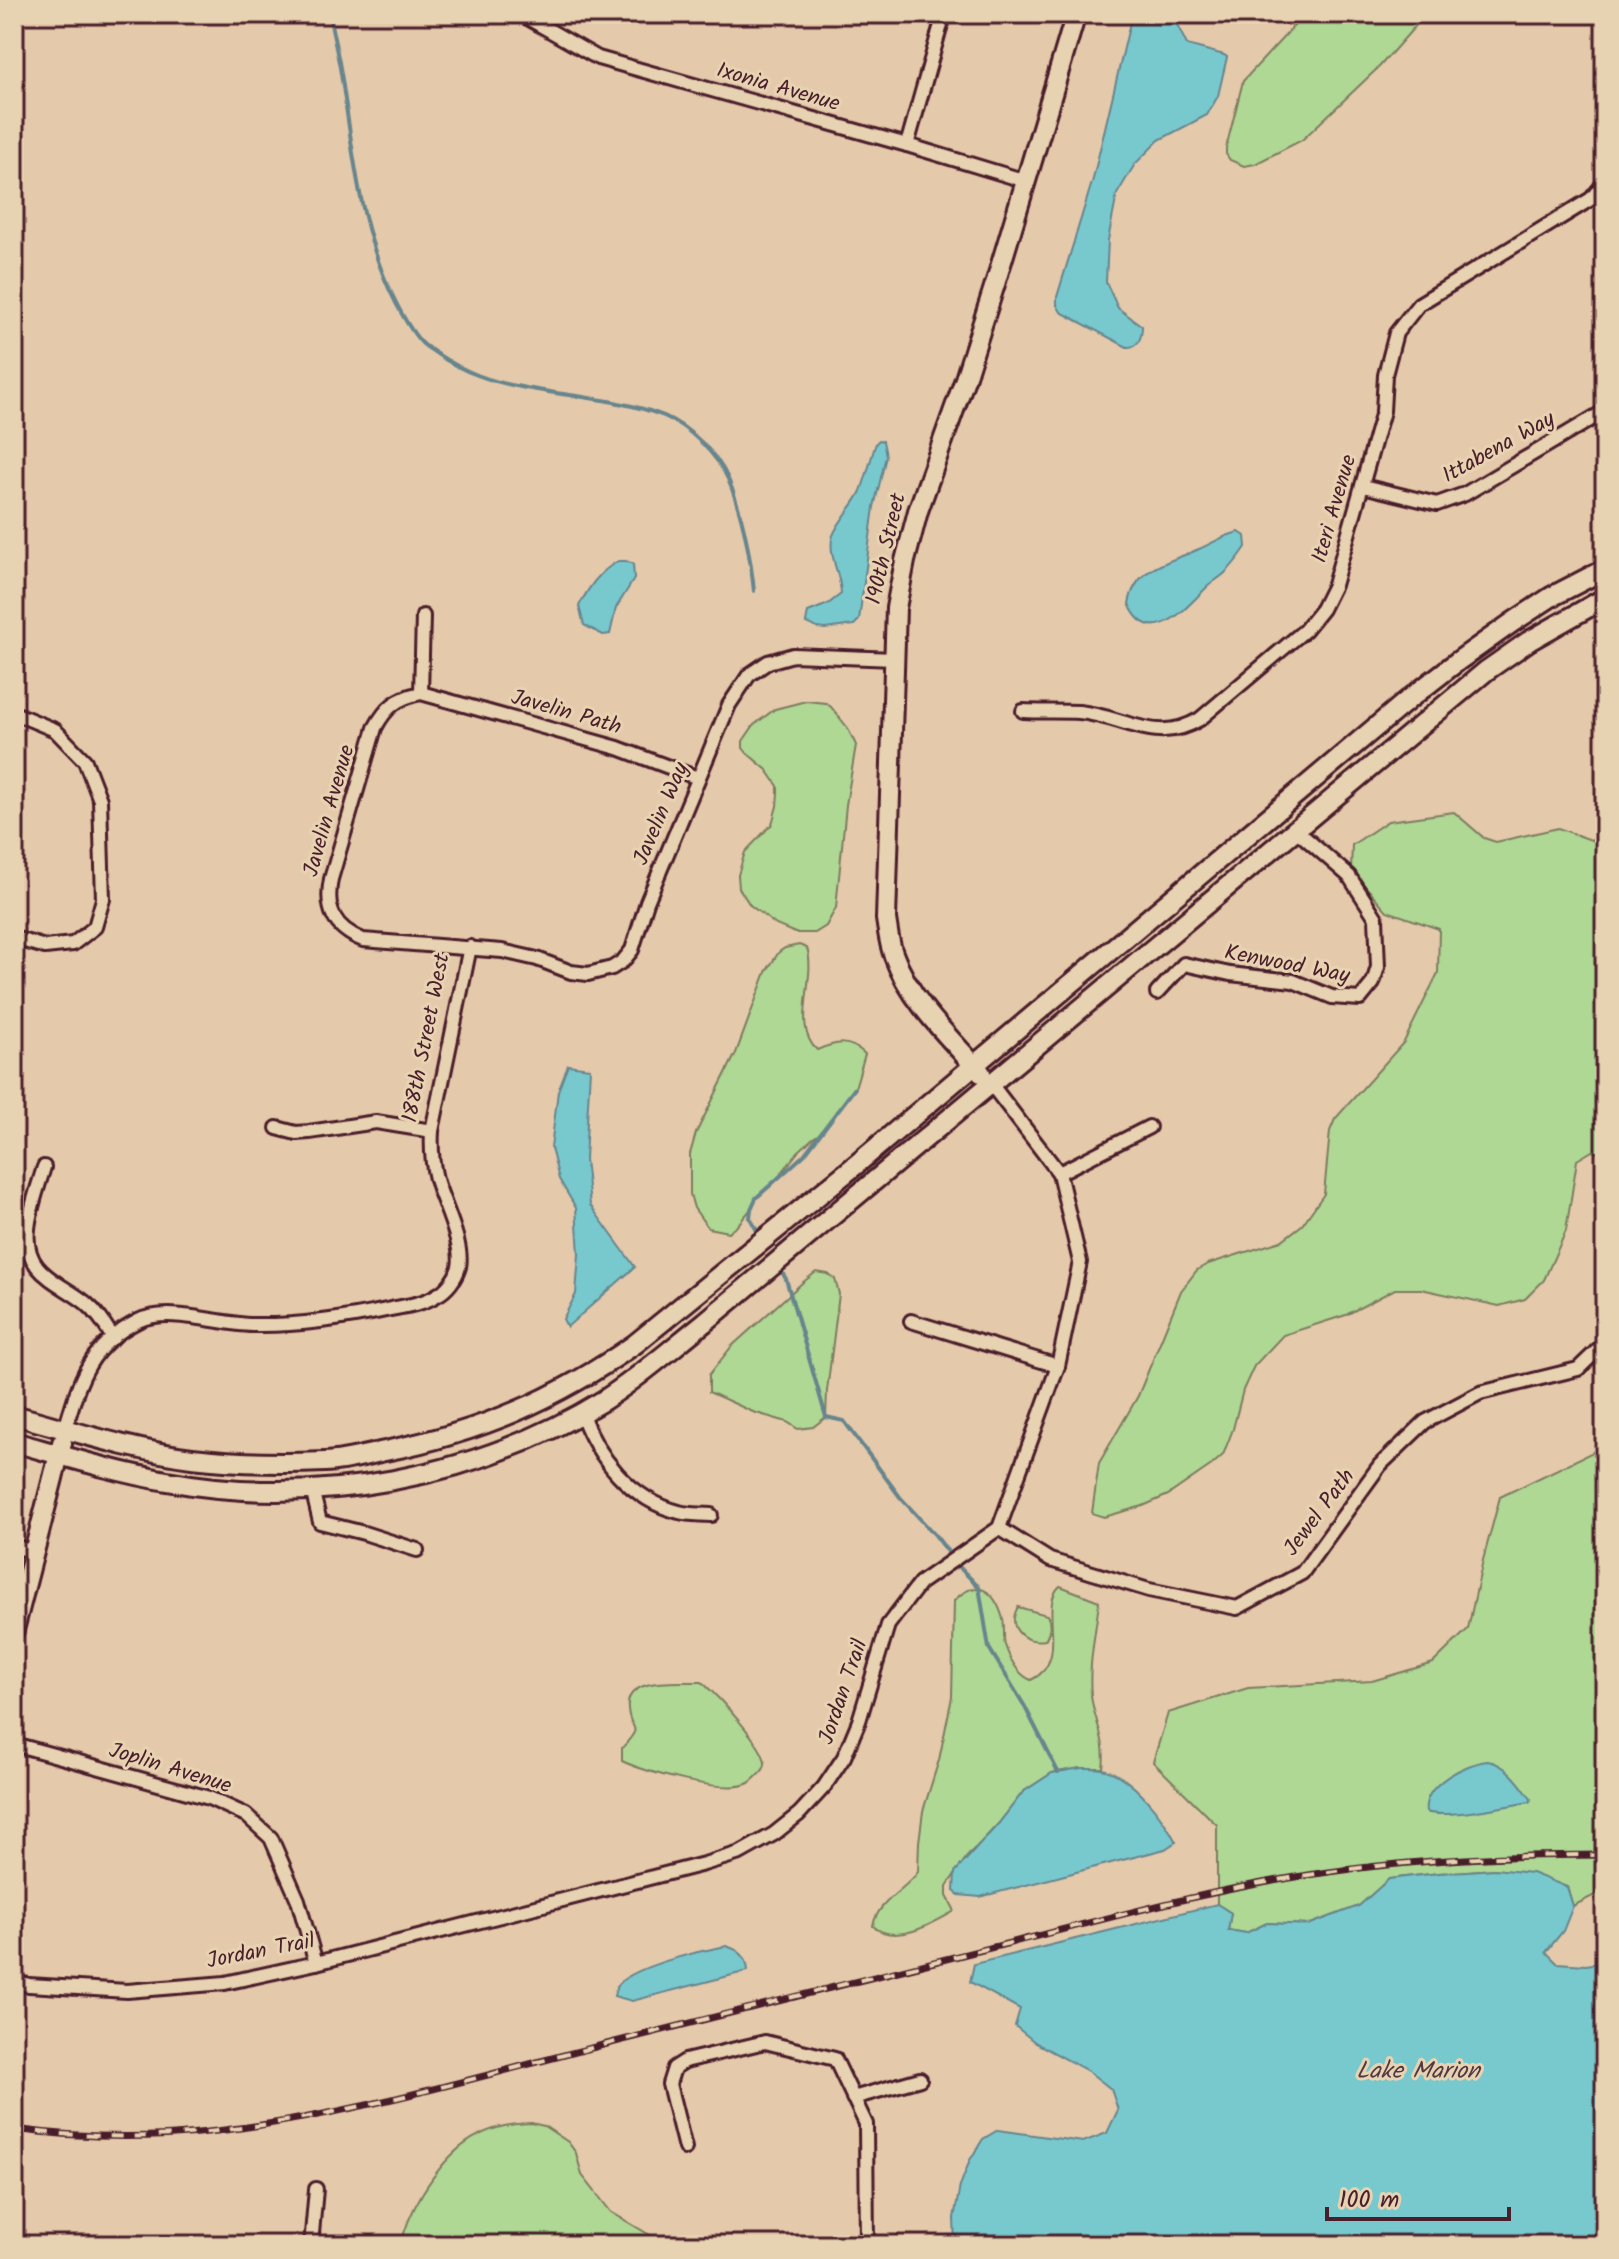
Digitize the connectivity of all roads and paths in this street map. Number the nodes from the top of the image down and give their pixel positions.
1 (944, 14) edge
2 (1076, 14) edge
3 (526, 17) dead end
4 (907, 145) junction
5 (1026, 181) junction
6 (1605, 182) edge
7 (1605, 411) edge
8 (1363, 486) junction
9 (1605, 569) edge
10 (1605, 598) edge
11 (423, 616) dead end
12 (894, 659) junction
13 (421, 693) junction
14 (1023, 711) dead end
15 (14, 713) edge
16 (698, 778) junction
17 (1296, 830) junction
18 (14, 938) edge
19 (470, 947) junction
20 (1157, 993) dead end
21 (974, 1065) junction
22 (991, 1084) junction
23 (1149, 1127) dead end
24 (277, 1128) dead end
25 (432, 1131) junction
26 (44, 1167) dead end
27 (1059, 1173) junction
28 (911, 1321) dead end
29 (113, 1338) junction
30 (1605, 1343) edge
31 (1058, 1366) junction
32 (581, 1412) junction
33 (14, 1415) edge
34 (62, 1441) junction
35 (14, 1442) edge
36 (312, 1489) junction
37 (711, 1515) dead end
38 (999, 1528) junction
39 (14, 1546) edge
40 (417, 1550) dead end
41 (34, 1552) junction
42 (14, 1630) edge
43 (14, 1744) edge
44 (316, 1963) junction
45 (14, 1982) edge
46 (920, 2079) dead end
47 (853, 2098) junction
48 (685, 2148) dead end
49 (316, 2189) dead end
50 (311, 2245) edge
51 (867, 2245) edge

1 - 4 street
2 - 5 main road, 190th Street
3 - 4 street, Ixonia Avenue
4 - 5 street, Ixonia Avenue
5 - 12 main road, 190th Street
6 - 8 street, Iteri Avenue
7 - 8 street, Ittabena Way
8 - 14 street, Iteri Avenue
9 - 21 main road
10 - 17 main road
11 - 13 street
12 - 16 street, Javelin Way
12 - 21 main road, 190th Street
13 - 16 street, Javelin Path
13 - 19 street, Javelin Avenue
15 - 18 street
16 - 19 street, Javelin Way
17 - 20 street, Kenwood Way
17 - 22 main road
19 - 25 street, 188th Street West
21 - 22 main road, 190th Street
21 - 34 main road
22 - 27 street
22 - 32 main road
23 - 27 street
24 - 25 street
25 - 29 street, 188th Street West
26 - 29 street
27 - 31 street
28 - 31 street
29 - 34 street, 188th Street West
30 - 38 street, Jewel Path
31 - 38 street
32 - 36 main road
32 - 37 street
33 - 34 main road
34 - 35 main road
34 - 36 main road
34 - 41 main road, 188th Street West
36 - 40 street
38 - 44 street, Jordan Trail
39 - 41 street
41 - 42 main road, 188th Street West
43 - 44 street, Joplin Avenue
44 - 45 street, Jordan Trail
46 - 47 street
47 - 48 street
47 - 51 street
49 - 50 street

